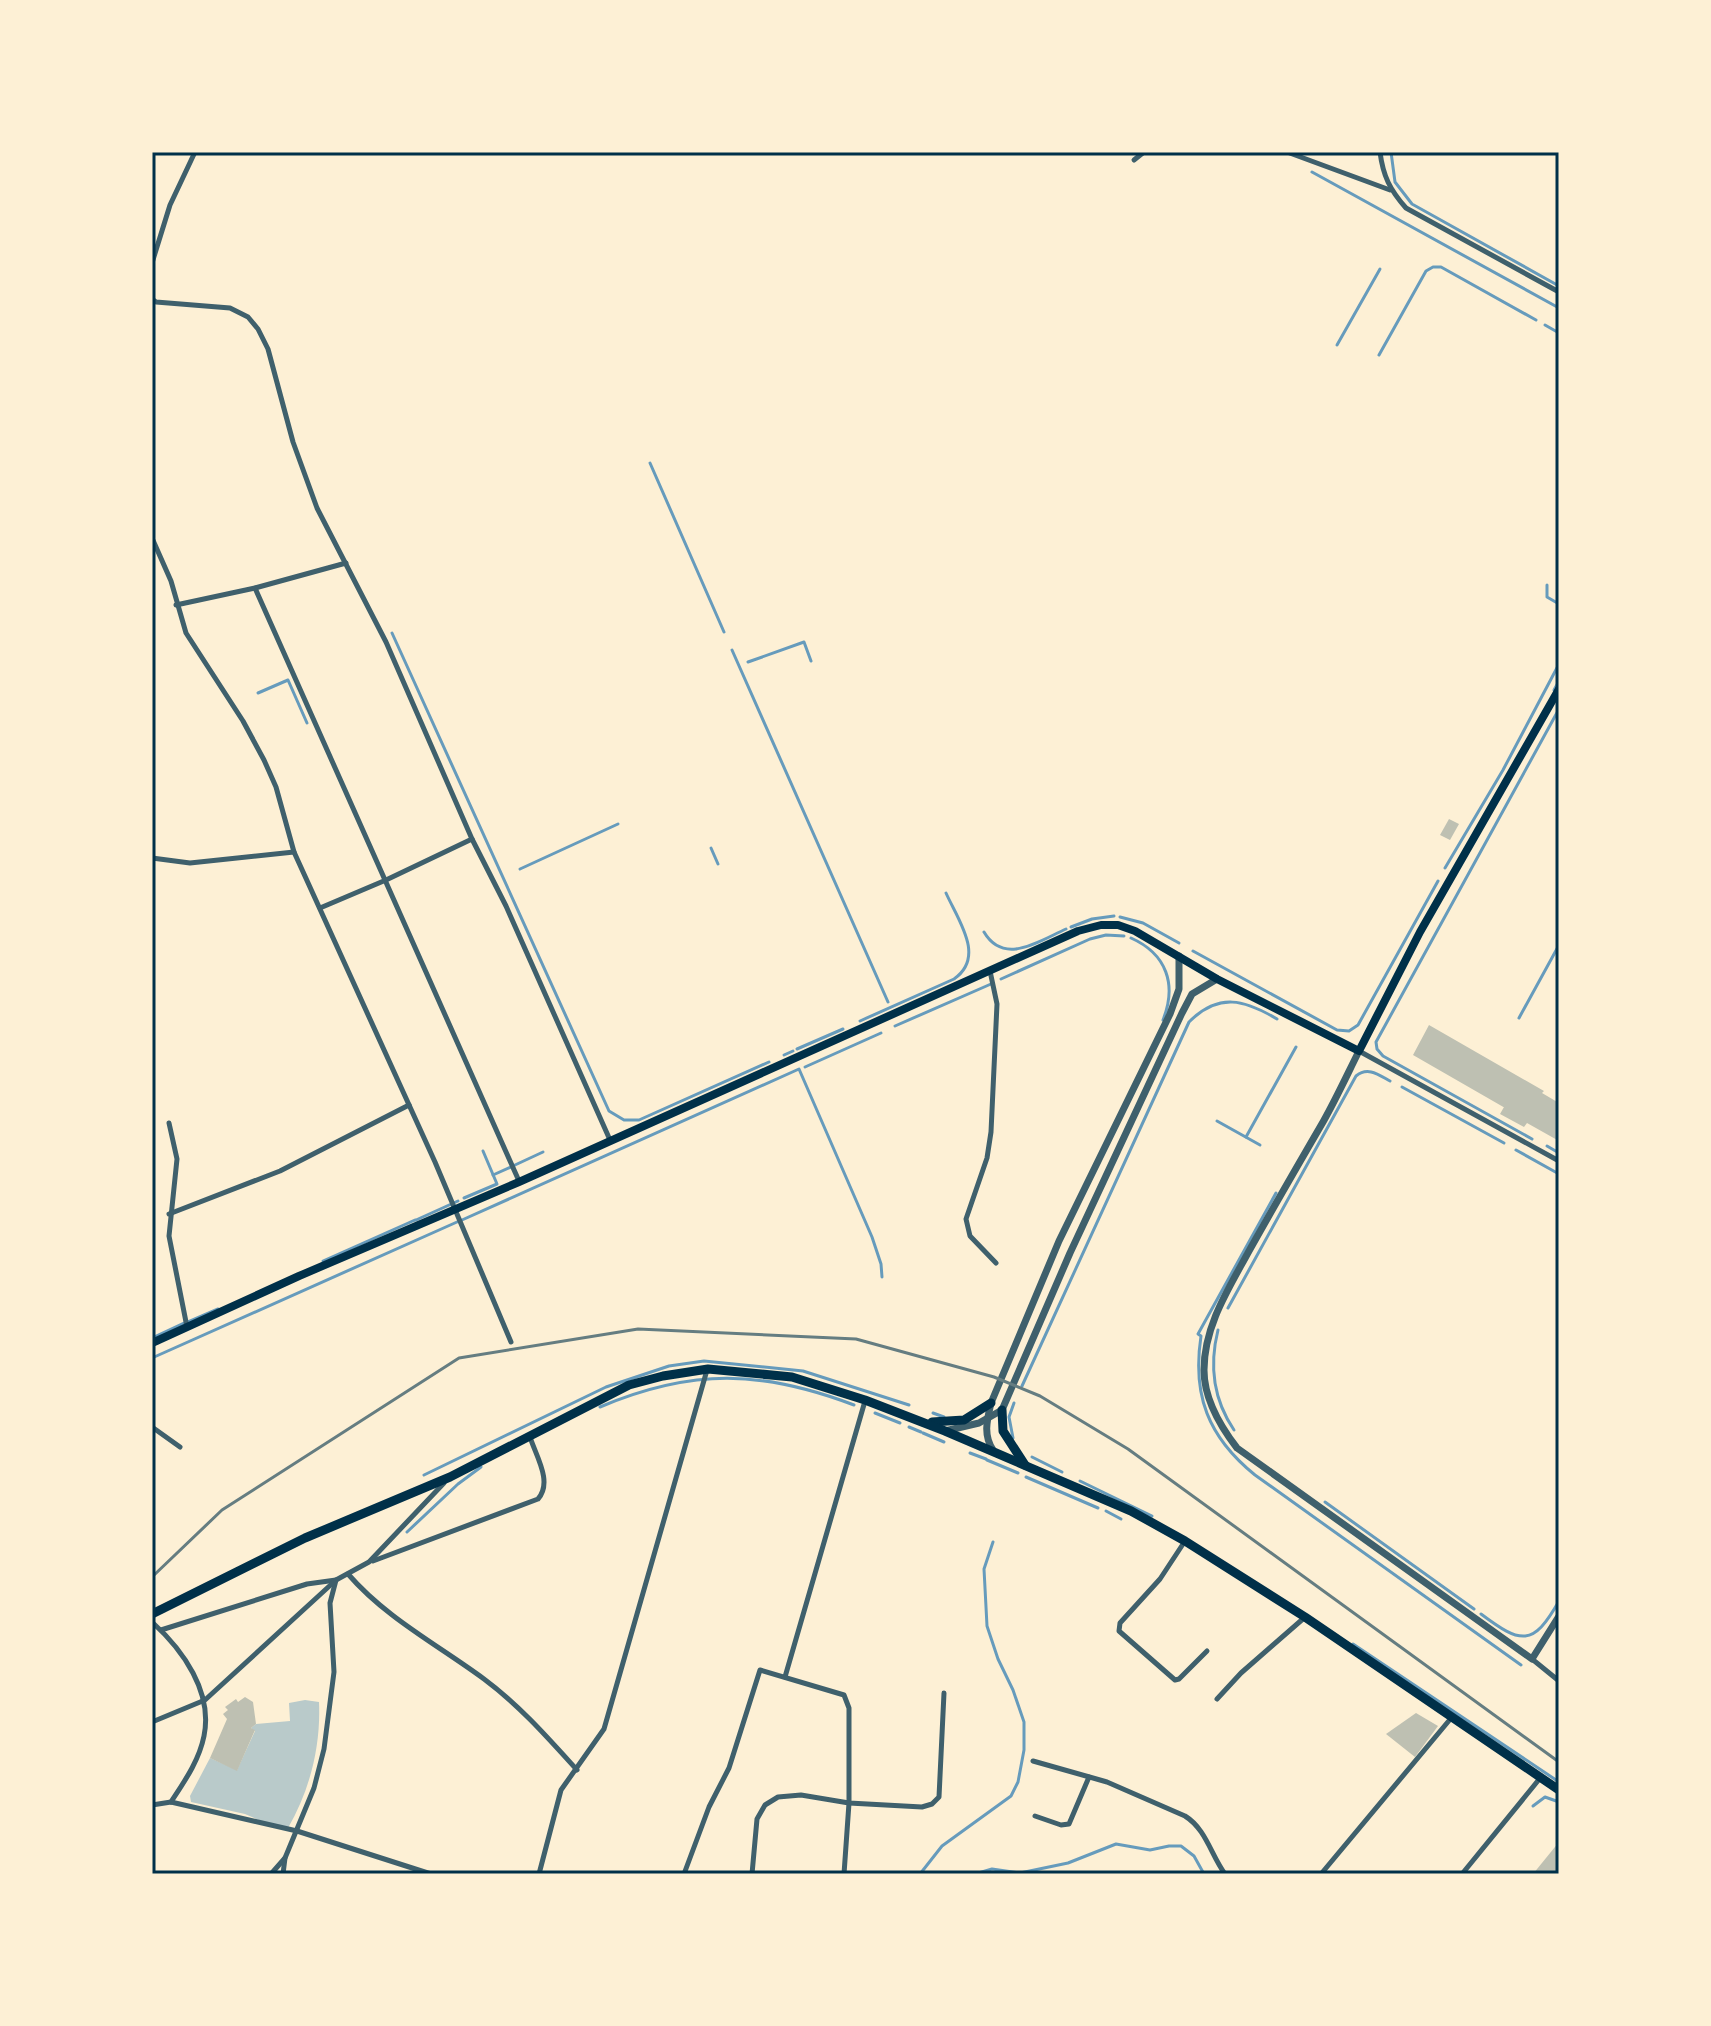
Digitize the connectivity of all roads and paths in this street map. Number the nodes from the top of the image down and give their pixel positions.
1 (1144, 152) edge
2 (1287, 152) edge
3 (1380, 152) edge
4 (193, 153) edge
5 (1134, 160) dead end
6 (1390, 190) junction
7 (152, 263) edge
8 (1559, 292) edge
9 (152, 299) edge
10 (152, 538) edge
11 (346, 563) junction
12 (255, 588) junction
13 (176, 605) junction
14 (1559, 689) edge
15 (472, 839) junction
16 (294, 852) junction
17 (152, 858) edge
18 (386, 880) junction
19 (320, 908) junction
20 (1179, 956) junction
21 (990, 971) junction
22 (1217, 979) junction
23 (1359, 1051) junction
24 (409, 1105) junction
25 (169, 1123) dead end
26 (610, 1140) junction
27 (1559, 1161) edge
28 (519, 1182) junction
29 (455, 1211) junction
30 (169, 1214) junction
31 (996, 1263) dead end
32 (187, 1327) junction
33 (511, 1342) dead end
34 (152, 1343) edge
35 (708, 1369) junction
36 (865, 1400) junction
37 (991, 1403) junction
38 (1002, 1410) junction
39 (987, 1420) junction
40 (920, 1421) junction
41 (152, 1427) edge
42 (945, 1431) junction
43 (530, 1437) junction
44 (180, 1447) dead end
45 (995, 1453) junction
46 (1025, 1465) junction
47 (450, 1477) junction
48 (1185, 1541) junction
49 (369, 1562) junction
50 (348, 1574) junction
51 (336, 1580) junction
52 (152, 1614) edge
53 (1559, 1616) edge
54 (1305, 1617) junction
55 (152, 1622) edge
56 (161, 1630) junction
57 (1207, 1651) dead end
58 (1532, 1659) junction
59 (785, 1677) junction
60 (1559, 1681) edge
61 (944, 1693) dead end
62 (1217, 1699) dead end
63 (205, 1700) junction
64 (1453, 1716) junction
65 (152, 1722) edge
66 (1033, 1761) dead end
67 (577, 1770) junction
68 (1541, 1776) junction
69 (1089, 1777) junction
70 (1559, 1790) edge
71 (171, 1802) junction
72 (849, 1803) junction
73 (152, 1805) edge
74 (1035, 1816) dead end
75 (297, 1831) junction
76 (285, 1858) junction
77 (271, 1874) edge
78 (283, 1874) edge
79 (431, 1874) edge
80 (539, 1874) edge
81 (684, 1874) edge
82 (752, 1874) edge
83 (844, 1874) edge
84 (1225, 1874) edge
85 (1321, 1874) edge
86 (1462, 1874) edge

1 - 5 street
2 - 6 street
3 - 6 street
4 - 7 street
6 - 8 street
9 - 11 street
10 - 13 street
11 - 12 street
11 - 15 street
12 - 13 street
12 - 18 street
13 - 16 street
14 - 23 main road
15 - 18 street
15 - 26 street
16 - 17 street
16 - 19 street
18 - 19 street
18 - 28 street
19 - 24 street
20 - 21 main road
20 - 22 main road
20 - 37 street
21 - 26 main road
21 - 31 street
22 - 23 main road
22 - 38 street
23 - 27 street
23 - 58 street
24 - 29 street
24 - 30 street
25 - 30 street
26 - 28 main road
28 - 29 main road
29 - 32 main road
29 - 33 street
30 - 32 street
32 - 34 main road
35 - 36 main road
35 - 43 main road
35 - 67 street
36 - 40 main road
36 - 59 street
37 - 39 street
37 - 40 main road
38 - 39 street
38 - 46 main road
39 - 42 street
39 - 45 street
40 - 42 main road
41 - 44 street
42 - 45 main road
43 - 47 main road
43 - 49 street
45 - 46 main road
46 - 48 main road
47 - 49 street
47 - 52 main road
48 - 54 main road
48 - 57 street
49 - 50 street
50 - 51 street
50 - 67 street
51 - 56 street
51 - 63 street
51 - 75 street
53 - 58 street
54 - 62 street
54 - 64 main road
55 - 56 street
56 - 63 street
58 - 60 street
59 - 72 street
59 - 81 street
61 - 72 street
63 - 65 street
63 - 71 street
64 - 68 main road
64 - 85 street
66 - 69 street
67 - 80 street
68 - 70 main road
68 - 86 street
69 - 74 street
69 - 84 street
71 - 73 street
71 - 75 street
72 - 82 street
72 - 83 street
75 - 76 street
75 - 79 street
76 - 77 street
76 - 78 street

